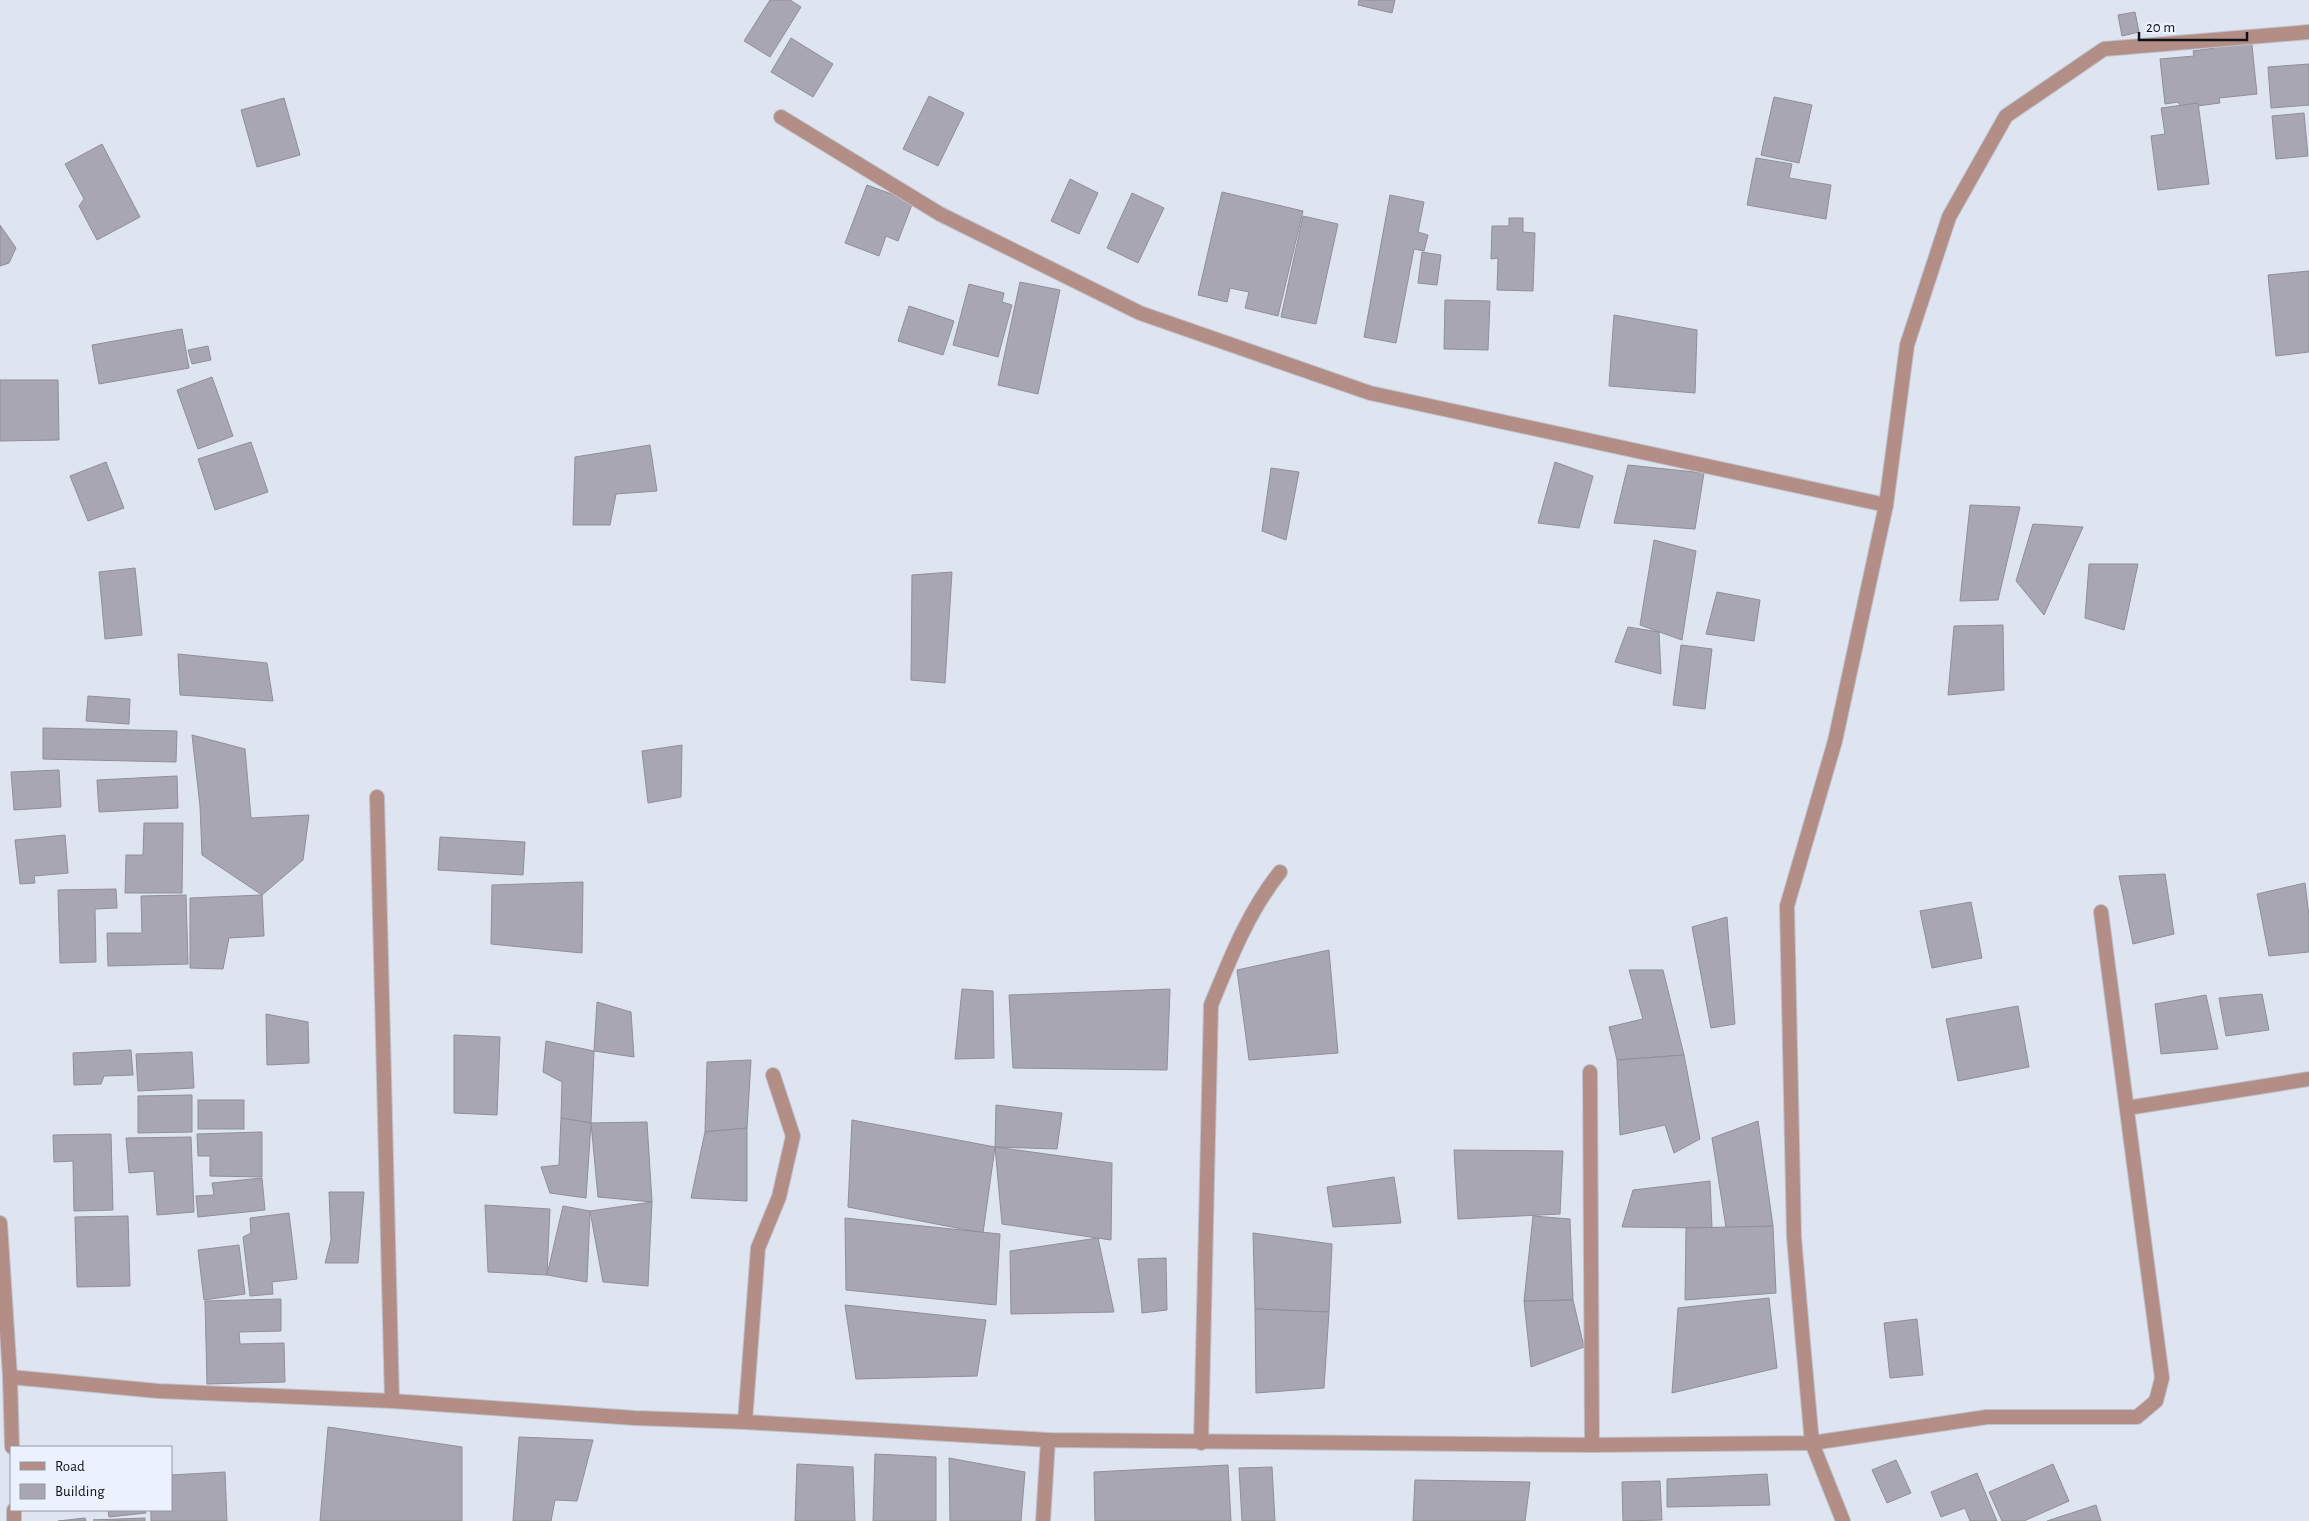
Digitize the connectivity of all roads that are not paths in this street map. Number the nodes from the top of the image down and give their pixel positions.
1 (2309, 32) edge
2 (781, 117) dead end
3 (1886, 505) junction
4 (377, 797) dead end
5 (1280, 872) dead end
6 (2102, 912) dead end
7 (1590, 1072) dead end
8 (772, 1075) dead end
9 (2309, 1079) edge
10 (2127, 1108) junction
11 (0, 1223) edge
12 (10, 1377) junction
13 (392, 1401) junction
14 (745, 1422) junction
15 (1048, 1440) junction
16 (1201, 1443) junction
17 (1812, 1443) junction
18 (12, 1446) edge
19 (1592, 1446) junction
20 (1043, 1521) edge
21 (1843, 1521) edge

1 - 3 street
2 - 3 street
3 - 17 street
4 - 13 street
5 - 16 street
6 - 10 street
7 - 19 street
8 - 14 street
9 - 10 street
10 - 17 street
11 - 12 street
12 - 13 street
12 - 18 street
13 - 14 street
14 - 15 street
15 - 16 street
15 - 20 street
16 - 19 street
17 - 19 street
17 - 21 street

